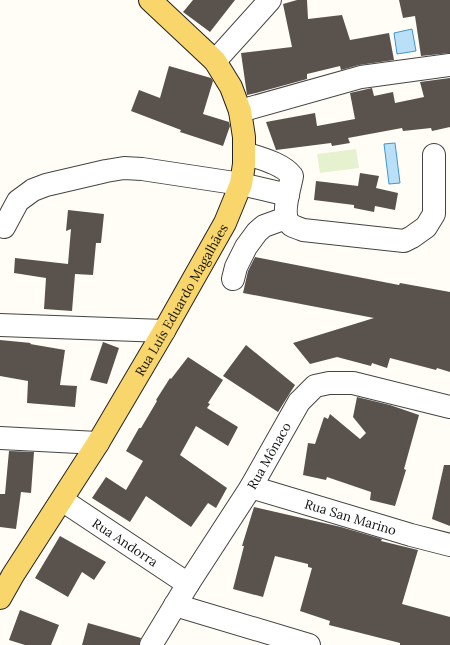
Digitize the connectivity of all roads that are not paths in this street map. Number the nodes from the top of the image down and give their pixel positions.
1 (150, 0) edge
2 (270, 0) edge
3 (215, 61) junction
4 (450, 65) edge
5 (244, 110) junction
6 (244, 154) junction
7 (434, 155) dead end
8 (241, 184) junction
9 (288, 195) junction
10 (286, 218) junction
11 (4, 227) dead end
12 (233, 279) dead end
13 (0, 325) edge
14 (164, 331) junction
15 (450, 407) edge
16 (0, 438) edge
17 (98, 443) junction
18 (251, 487) junction
19 (62, 500) junction
20 (450, 545) edge
21 (188, 584) junction
22 (1, 594) edge
23 (175, 605) junction
24 (151, 645) edge
25 (309, 645) edge

1 - 3 main road, Rua Luís Eduardo Magalhães
2 - 3 street
3 - 5 main road, Rua Luís Eduardo Magalhães
4 - 5 street
5 - 6 main road, Rua Luís Eduardo Magalhães
6 - 8 main road, Rua Luís Eduardo Magalhães
6 - 9 street
7 - 10 street
8 - 9 street
8 - 11 street
8 - 14 main road, Rua Luís Eduardo Magalhães
9 - 10 street
10 - 12 street
13 - 14 street
14 - 17 main road, Rua Luís Eduardo Magalhães
15 - 18 street, Rua Mônaco
16 - 17 street
17 - 19 main road, Rua Luís Eduardo Magalhães
18 - 20 street, Rua San Marino
18 - 21 street, Rua Mônaco
19 - 21 street, Rua Andorra
19 - 22 main road, Rua Luís Eduardo Magalhães
21 - 23 street, Rua Mônaco
23 - 24 street, Rua Mônaco
23 - 25 street

